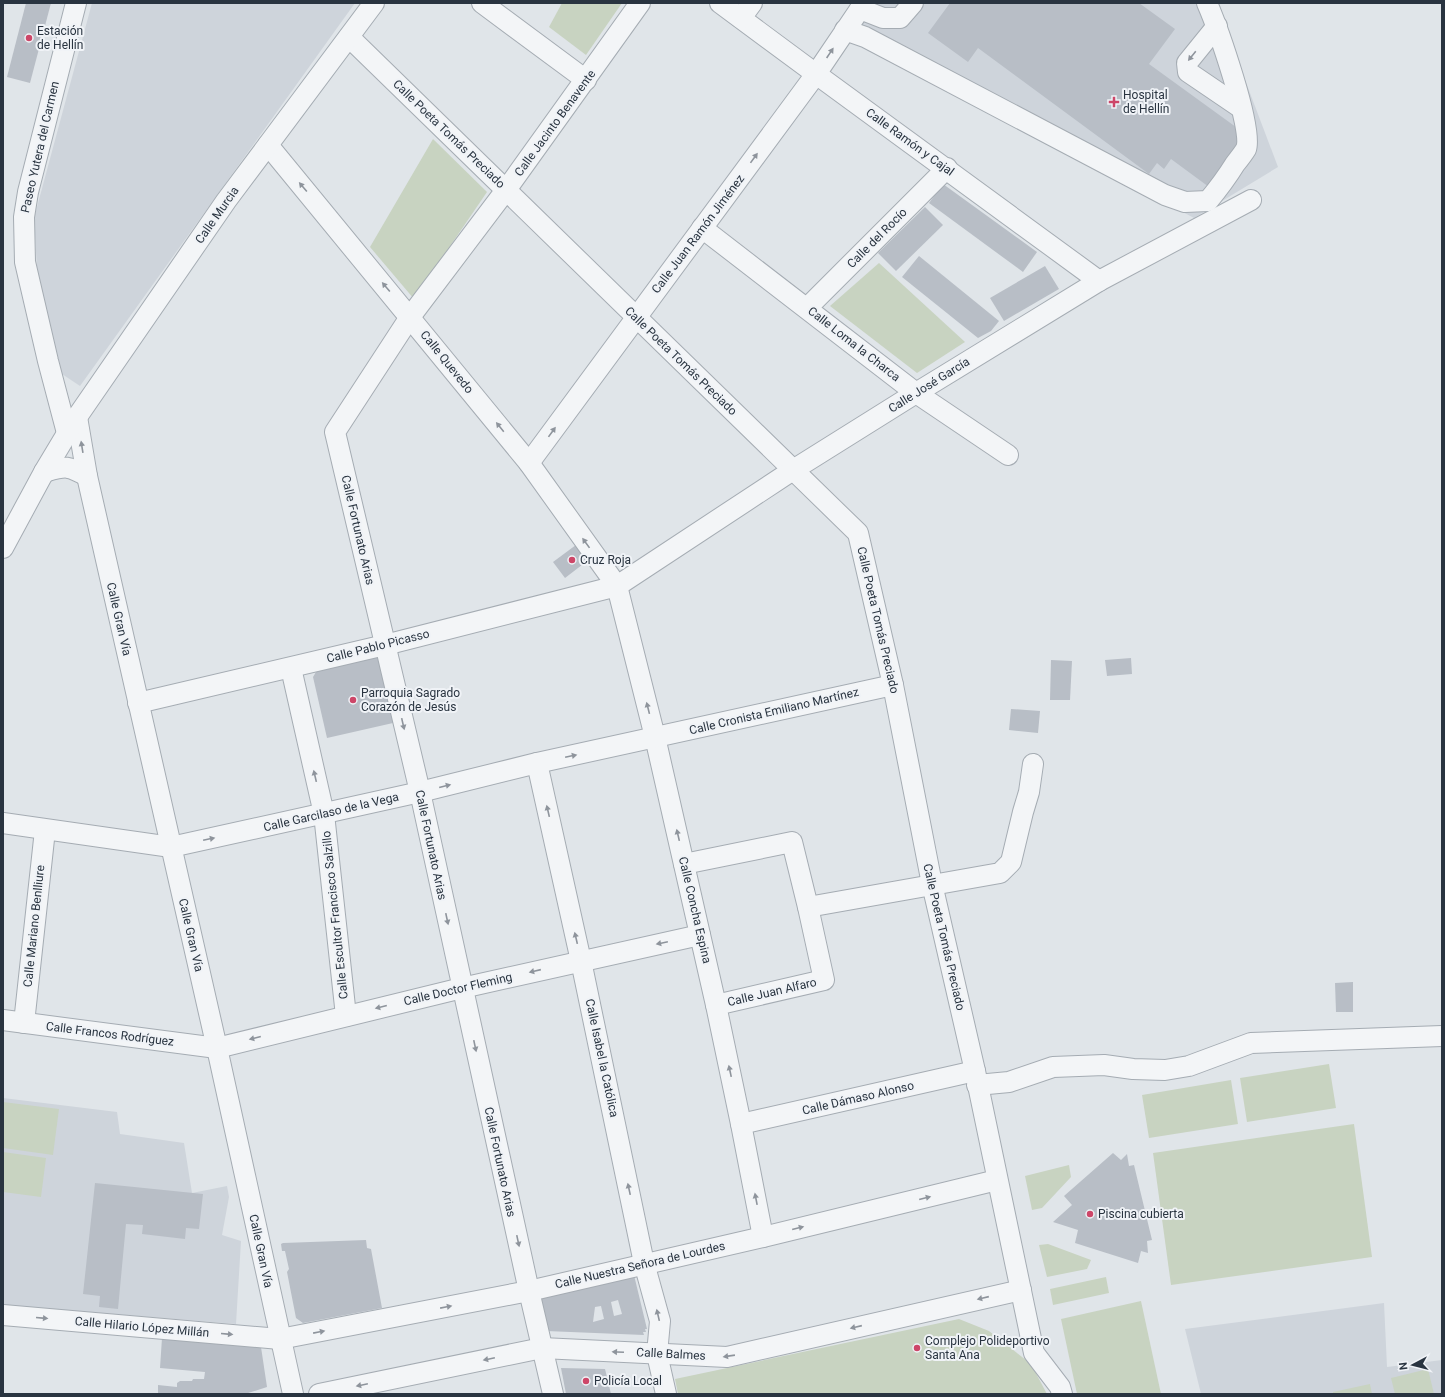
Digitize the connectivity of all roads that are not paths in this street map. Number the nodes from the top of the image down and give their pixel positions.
1 (76, 3) edge
2 (374, 3) edge
3 (482, 3) edge
4 (640, 3) edge
5 (720, 3) edge
6 (913, 3) edge
7 (1207, 3) edge
8 (862, 6) edge
9 (746, 10) edge
10 (1216, 26) junction
11 (845, 30) junction
12 (349, 37) junction
13 (816, 74) junction
14 (586, 80) junction
15 (1241, 108) junction
16 (268, 145) junction
17 (947, 168) junction
18 (506, 190) junction
19 (1251, 200) dead end
20 (702, 228) junction
21 (1099, 281) junction
22 (807, 308) junction
23 (636, 317) junction
24 (410, 318) junction
25 (916, 393) junction
26 (72, 425) junction
27 (1008, 456) dead end
28 (529, 463) junction
29 (793, 470) junction
30 (44, 472) junction
31 (87, 476) junction
32 (3, 548) edge
33 (617, 586) junction
34 (385, 645) junction
35 (290, 668) junction
36 (893, 685) junction
37 (138, 703) junction
38 (655, 737) junction
39 (537, 763) junction
40 (1032, 764) dead end
41 (420, 792) junction
42 (324, 814) junction
43 (3, 823) edge
44 (45, 830) junction
45 (171, 847) junction
46 (684, 864) junction
47 (932, 884) junction
48 (808, 907) junction
49 (700, 935) junction
50 (581, 961) junction
51 (462, 988) junction
52 (716, 1005) junction
53 (346, 1016) junction
54 (3, 1020) edge
55 (24, 1023) junction
56 (1442, 1036) edge
57 (217, 1048) junction
58 (976, 1078) junction
59 (741, 1124) junction
60 (997, 1180) junction
61 (763, 1237) junction
62 (644, 1263) junction
63 (1021, 1290) junction
64 (528, 1291) junction
65 (3, 1315) edge
66 (280, 1339) junction
67 (542, 1348) junction
68 (657, 1354) junction
69 (293, 1394) edge
70 (319, 1394) edge
71 (553, 1394) edge
72 (666, 1394) edge
73 (1062, 1394) edge

1 - 26 street, Paseo Yutera del Carmen
2 - 12 street, Calle Murcia
3 - 14 street
4 - 14 street, Calle Jacinto Benavente
5 - 9 street, Calle Ramón y Cajal
6 - 8 street
7 - 10 street
8 - 11 street, Calle Juan Ramón Jiménez
9 - 13 street, Calle Ramón y Cajal
10 - 15 street
10 -> 15 street
13 -> 11 street, Calle Juan Ramón Jiménez
11 - 15 street
12 - 16 street, Calle Murcia
12 - 18 street, Calle Poeta Tomás Preciado
13 - 17 street, Calle Ramón y Cajal
20 -> 13 street, Calle Juan Ramón Jiménez
14 - 18 street, Calle Jacinto Benavente
24 -> 16 street, Calle Quevedo
16 - 26 street, Calle Murcia
17 - 21 street, Calle Ramón y Cajal
17 - 22 street, Calle del Rocío
18 - 23 street, Calle Poeta Tomás Preciado
18 - 24 street, Calle Jacinto Benavente
19 - 21 street, Calle José García
20 - 22 street, Calle Loma la Charca
20 - 23 street, Calle Juan Ramón Jiménez
21 - 25 street, Calle José García
22 - 25 street, Calle Loma la Charca
28 -> 23 street, Calle Juan Ramón Jiménez
23 - 29 street, Calle Poeta Tomás Preciado
28 -> 24 street, Calle Quevedo
24 - 34 street, Calle Fortunato Arias
25 - 27 street, Calle Loma la Charca
25 - 29 street, Calle José García
26 - 30 street, Calle Murcia
31 -> 26 street, Calle Gran Vía
33 -> 28 street, Calle Quevedo
29 - 33 street, Calle José García
29 - 36 street, Calle Poeta Tomás Preciado
30 - 31 street
30 - 32 street, Calle Murcia
31 - 37 street, Calle Gran Vía
33 - 34 street, Calle Pablo Picasso
38 -> 33 street, Calle Concha Espina
34 - 35 street, Calle Pablo Picasso
34 -> 41 street, Calle Fortunato Arias
35 - 37 street, Calle Pablo Picasso
42 -> 35 street, Calle Escultor Francisco Salzillo
36 - 38 street, Calle Cronista Emiliano Martínez
36 - 47 street, Calle Poeta Tomás Preciado
37 - 45 street, Calle Gran Vía
39 -> 38 street, Calle Garcilaso de la Vega
46 -> 38 street, Calle Concha Espina
41 -> 39 street, Calle Garcilaso de la Vega
50 -> 39 street, Calle Isabel la Católica
40 - 47 street
41 - 42 street, Calle Garcilaso de la Vega
41 -> 51 street, Calle Fortunato Arias
45 -> 42 street, Calle Garcilaso de la Vega
42 - 53 street, Calle Escultor Francisco Salzillo
43 - 44 street, Calle Garcilaso de la Vega
44 - 45 street, Calle Garcilaso de la Vega
44 - 55 street, Calle Mariano Benlliure
45 - 57 street, Calle Gran Vía
46 - 48 street, Calle Juan Alfaro
46 - 49 street, Calle Concha Espina
47 - 48 street
47 - 58 street, Calle Poeta Tomás Preciado
48 - 52 street, Calle Juan Alfaro
49 -> 50 street, Calle Doctor Fleming
49 - 52 street, Calle Concha Espina
50 -> 51 street, Calle Doctor Fleming
62 -> 50 street, Calle Isabel la Católica
51 -> 53 street, Calle Doctor Fleming
51 -> 64 street, Calle Fortunato Arias
59 -> 52 street, Calle Concha Espina
53 -> 57 street, Calle Doctor Fleming
54 - 55 street, Calle Francos Rodríguez
55 - 57 street, Calle Francos Rodríguez
56 - 58 street, Calle Dámaso Alonso
57 - 66 street, Calle Gran Vía
58 - 59 street, Calle Dámaso Alonso
58 - 60 street, Calle Poeta Tomás Preciado
61 -> 59 street, Calle Concha Espina
61 -> 60 street, Calle Nuestra Señora de Lourdes
60 - 63 street, Calle Poeta Tomás Preciado
61 - 62 street, Calle Nuestra Señora de Lourdes
62 - 64 street, Calle Nuestra Señora de Lourdes
68 -> 62 street, Calle Isabel la Católica
63 -> 68 street, Calle Balmes
63 - 73 street, Calle Poeta Tomás Preciado
66 -> 64 street, Calle Nuestra Señora de Lourdes
64 - 67 street, Calle Fortunato Arias
65 -> 66 street, Calle Hilario López Millán
66 - 69 street, Calle Gran Vía
68 -> 67 street, Calle Balmes
67 -> 70 street, Calle Balmes
67 - 71 street, Calle Fortunato Arias
68 - 72 street, Calle Isabel la Católica

